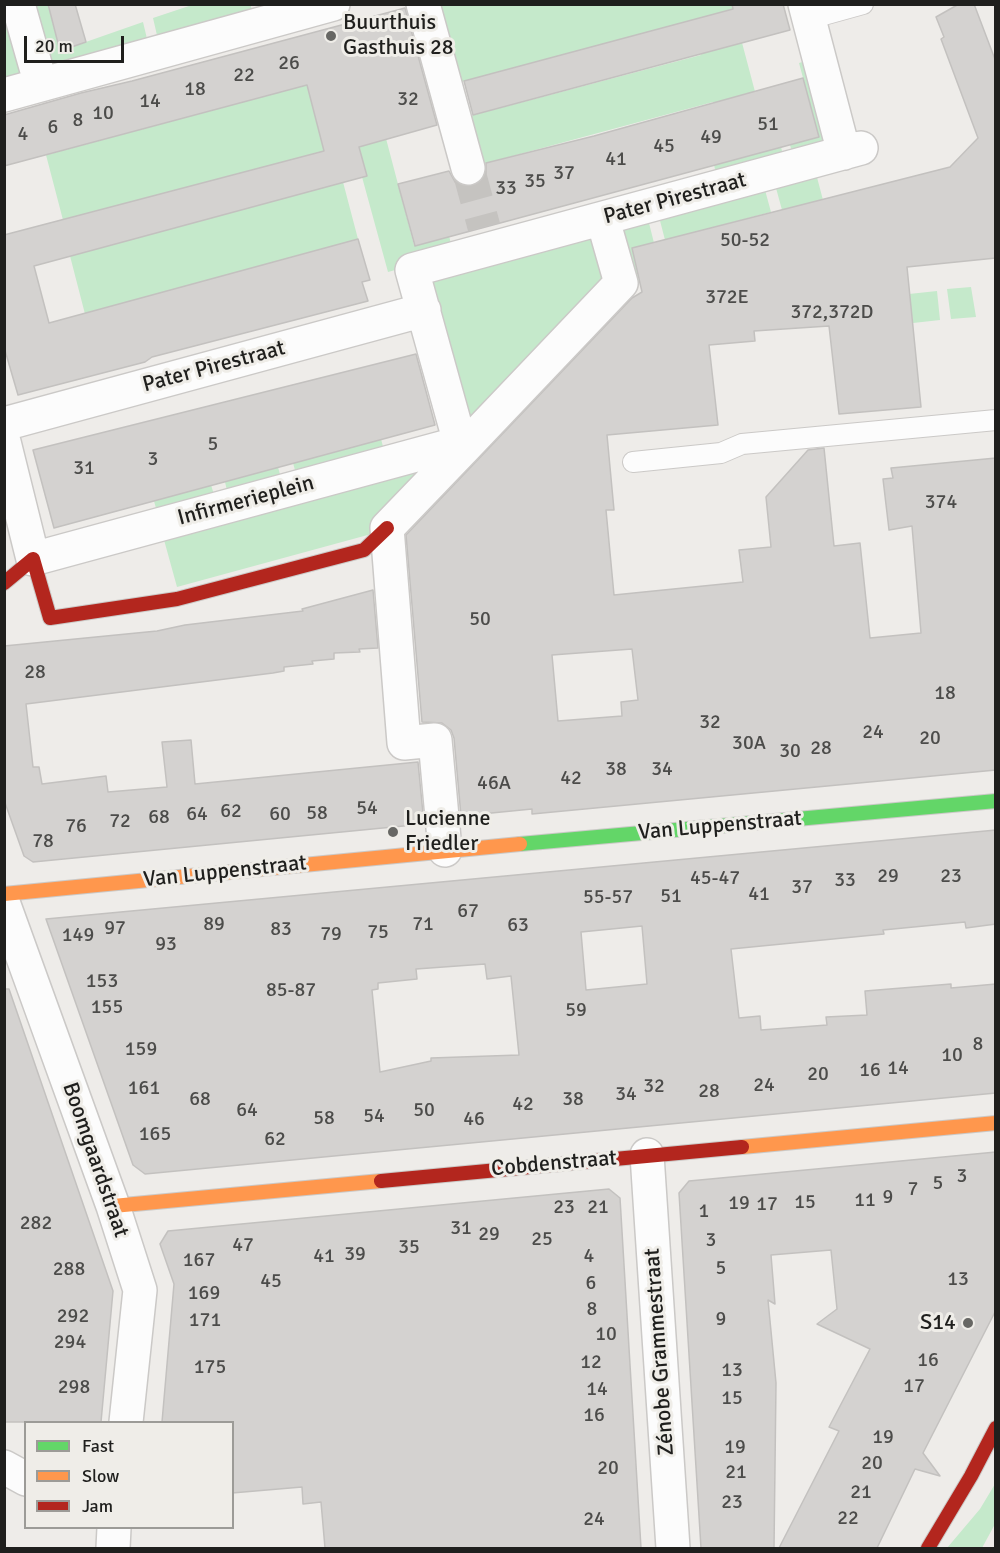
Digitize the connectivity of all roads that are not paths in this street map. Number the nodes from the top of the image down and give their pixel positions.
1 (18, 4) edge
2 (333, 4) edge
3 (423, 4) edge
4 (863, 4) edge
5 (807, 12) edge
6 (257, 15) edge
7 (41, 85) junction
8 (4, 95) edge
9 (468, 168) tunnel mouth
10 (603, 219) junction
11 (424, 310) junction
12 (996, 420) edge
13 (4, 424) edge
14 (4, 442) edge
15 (461, 447) junction
16 (633, 462) dead end
17 (387, 528) junction
18 (33, 559) junction
19 (4, 583) edge
20 (996, 801) edge
21 (445, 850) junction
22 (4, 894) edge
23 (4, 905) edge
24 (996, 1123) edge
25 (647, 1155) junction
26 (113, 1206) junction
27 (126, 1421) edge
28 (996, 1428) edge
29 (4, 1467) edge
30 (24, 1478) edge
31 (114, 1529) edge
32 (113, 1548) edge
33 (673, 1548) edge
34 (928, 1548) edge

1 - 7 street
2 - 6 street
3 - 9 street
4 - 5 lane
5 - 10 street, Pater Pirestraat
6 - 7 street
7 - 8 street
10 - 11 street, Pater Pirestraat
10 - 15 street
11 - 13 street, Pater Pirestraat
11 - 15 street, Pater Pirestraat
12 - 16 lane
14 - 18 street
15 - 17 street
15 - 18 street, Infirmerieplein
17 - 18 street
17 - 21 street
18 - 19 street, Infirmerieplein
20 - 21 street, Van Luppenstraat
21 - 22 street, Van Luppenstraat
23 - 26 street, Boomgaardstraat
24 - 25 street, Cobdenstraat
25 - 26 street, Cobdenstraat
25 - 33 street, Zénobe Grammestraat
26 - 27 street, Boomgaardstraat
28 - 34 street
29 - 30 street
31 - 32 street

